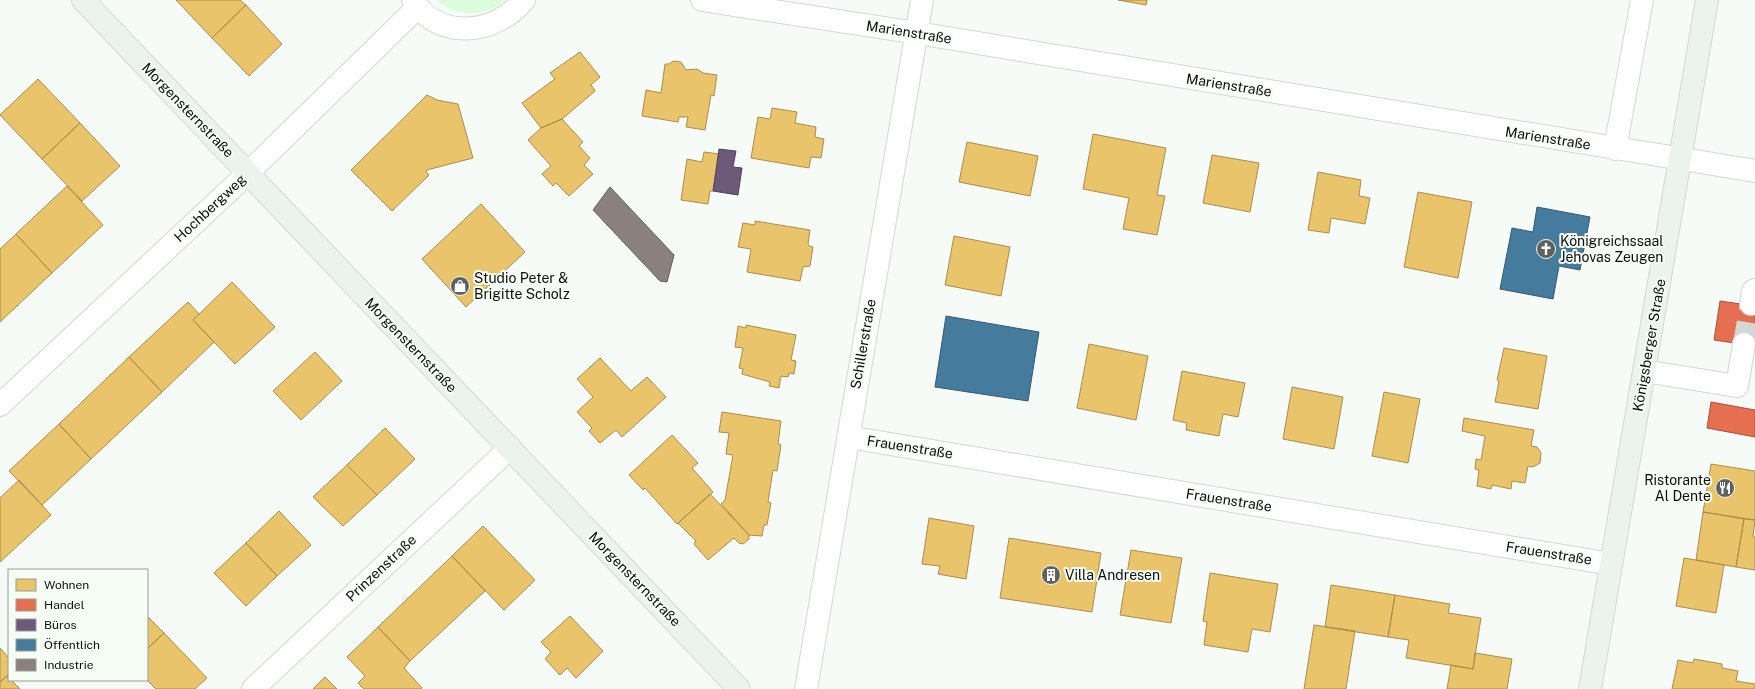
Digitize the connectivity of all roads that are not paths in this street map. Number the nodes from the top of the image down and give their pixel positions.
1 (83, 0) edge
2 (524, 0) edge
3 (702, 0) edge
4 (922, 0) edge
5 (1642, 0) edge
6 (1707, 0) edge
7 (415, 4) edge
8 (917, 33) junction
9 (1615, 149) junction
10 (1680, 159) junction
11 (1755, 171) edge
12 (248, 173) junction
13 (1744, 344) tunnel mouth
14 (1644, 371) junction
15 (0, 404) edge
16 (848, 437) junction
17 (510, 448) junction
18 (1611, 564) junction
19 (253, 689) edge
20 (739, 689) edge
21 (806, 689) edge
22 (1590, 689) edge

1 - 12 main road, Morgensternstraße
2 - 7 street
3 - 8 street, Marienstraße
4 - 8 street, Schillerstraße
5 - 9 street
6 - 10 main road, Königsberger Straße
7 - 12 street, Hochbergweg
8 - 9 street, Marienstraße
8 - 16 street, Schillerstraße
9 - 10 street, Marienstraße
10 - 11 street, Marienstraße
10 - 14 main road, Königsberger Straße
12 - 15 street, Hochbergweg
12 - 17 main road, Morgensternstraße
13 - 14 street
14 - 18 main road, Königsberger Straße
16 - 18 street, Frauenstraße
16 - 21 street, Schillerstraße
17 - 19 street, Prinzenstraße
17 - 20 main road, Morgensternstraße
18 - 22 main road, Königsberger Straße

